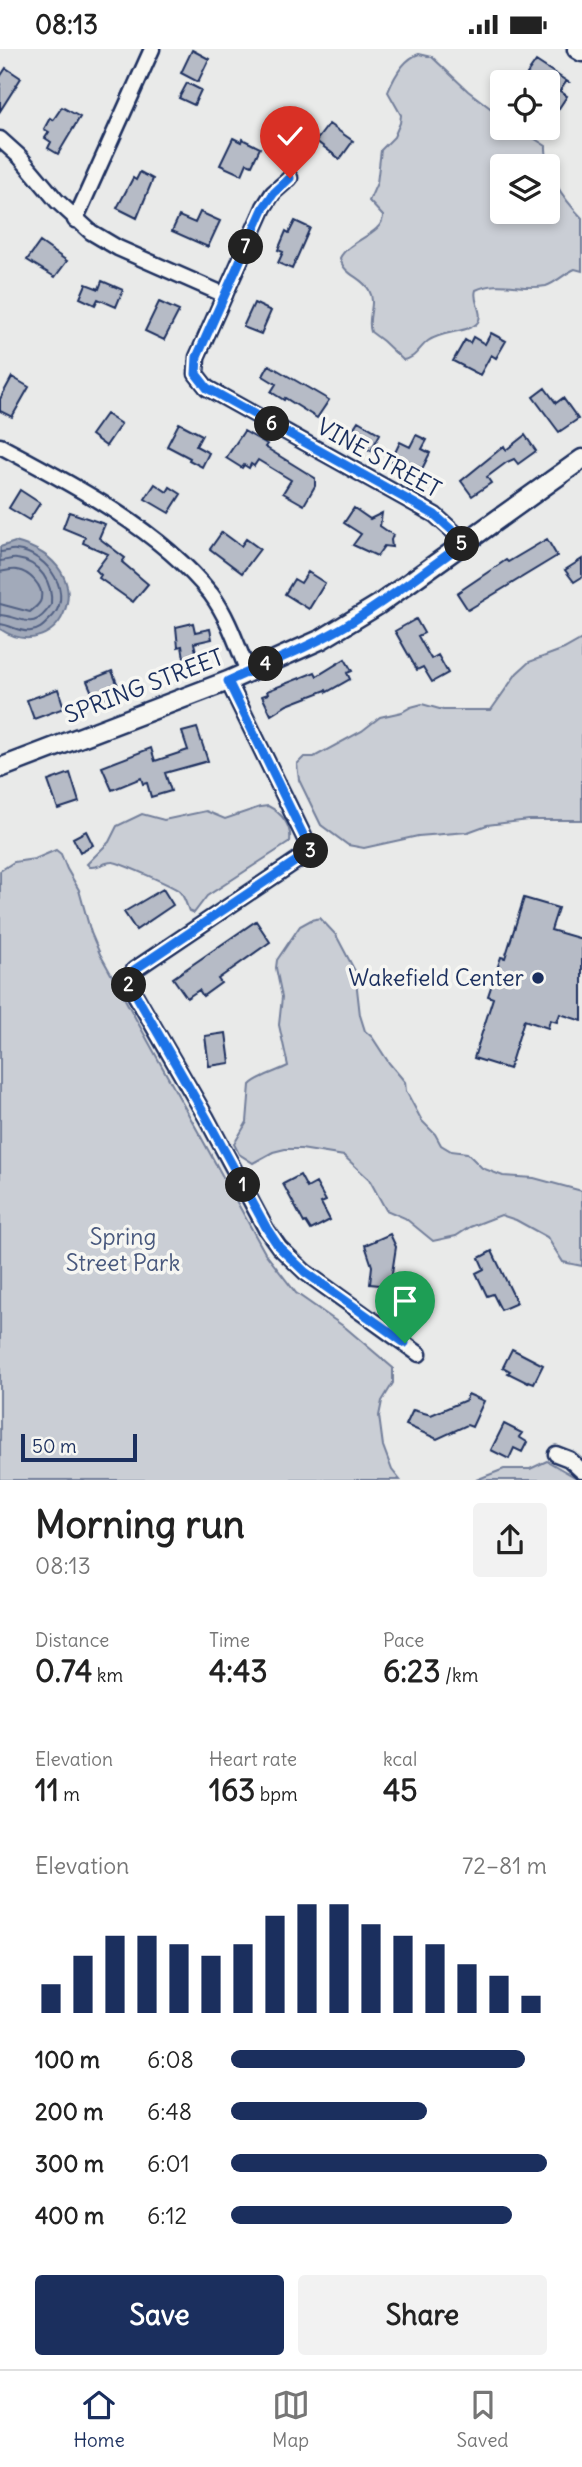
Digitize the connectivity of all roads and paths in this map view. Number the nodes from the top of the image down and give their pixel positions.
1 (152, 49) edge
2 (577, 49) edge
3 (582, 52) edge
4 (0, 139) edge
5 (290, 178) dead end
6 (75, 220) junction
7 (225, 295) junction
8 (0, 446) edge
9 (582, 459) edge
10 (465, 542) junction
11 (248, 672) junction
12 (228, 681) junction
13 (0, 768) edge
14 (419, 1354) dead end
15 (556, 1454) dead end
16 (582, 1471) edge

1 - 6 street
2 - 3 street
4 - 6 street
5 - 7 street
6 - 7 street
7 - 10 street, VINE STREET
8 - 11 street
9 - 10 street, SPRING STREET
10 - 11 street, SPRING STREET
11 - 12 street, SPRING STREET
12 - 13 street, SPRING STREET
12 - 14 street
15 - 16 street

